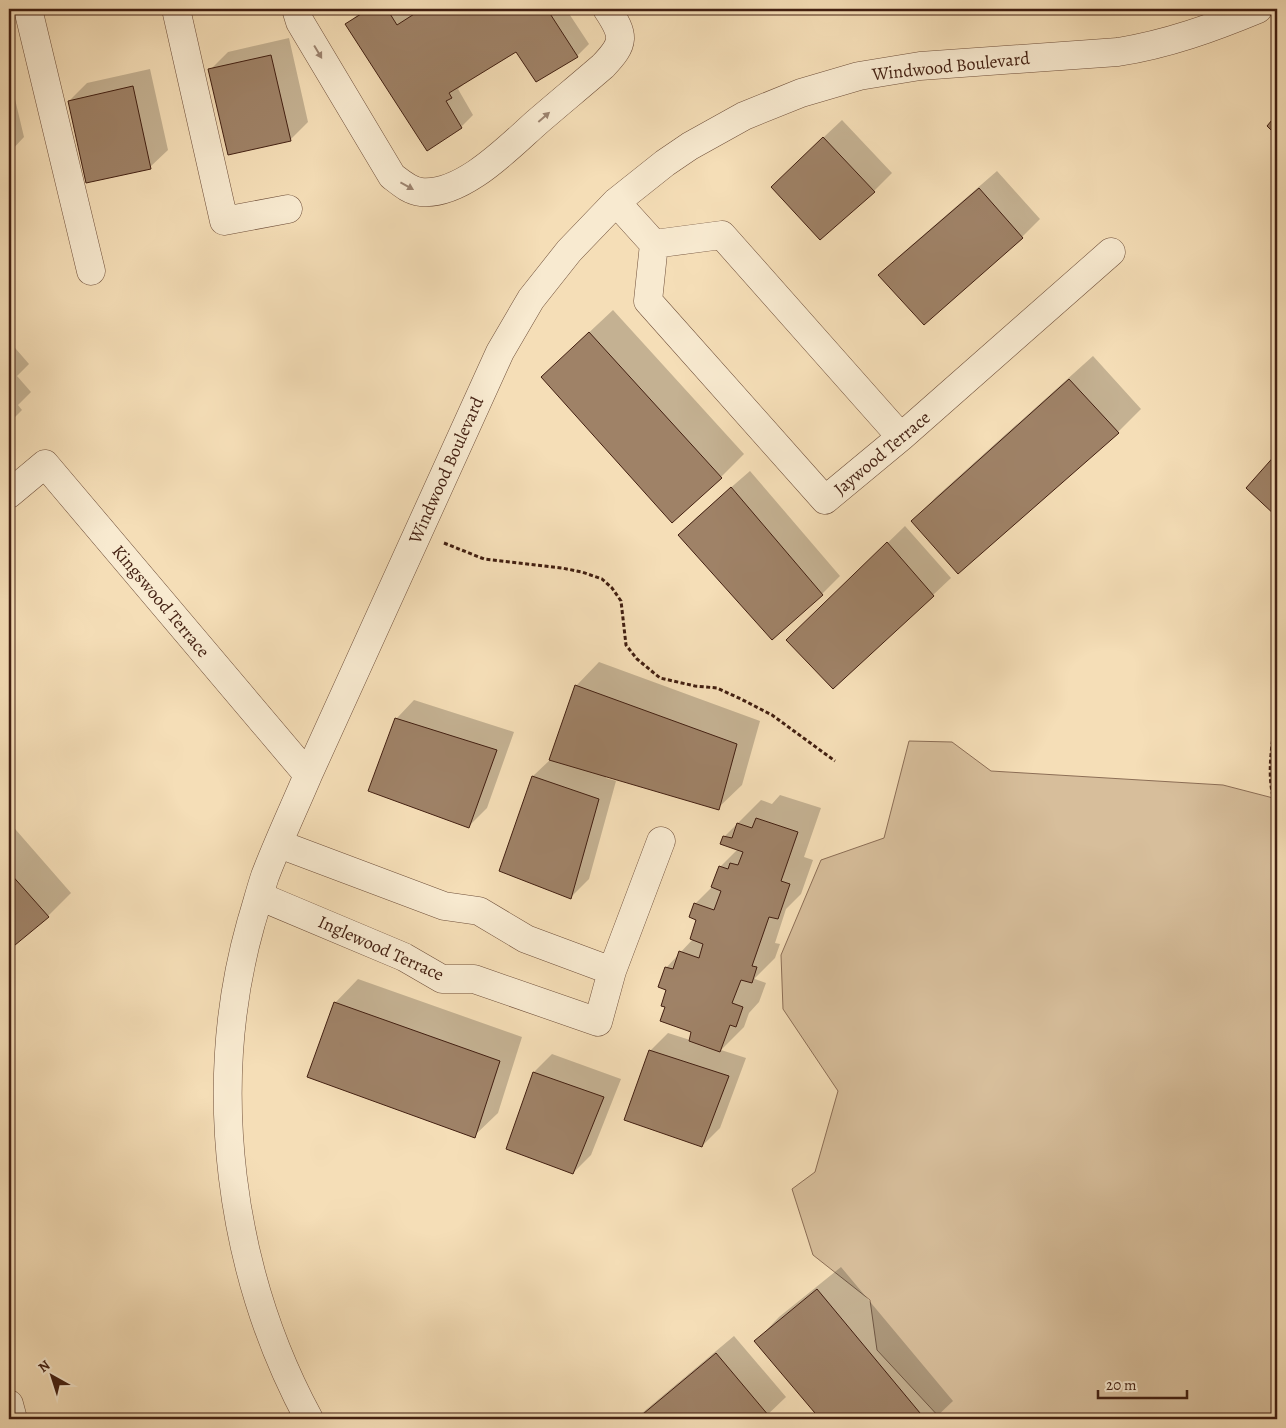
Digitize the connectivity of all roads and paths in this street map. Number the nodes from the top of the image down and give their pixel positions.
1 (28, 9) edge
2 (176, 9) edge
3 (296, 9) edge
4 (607, 9) edge
5 (1258, 9) edge
6 (616, 202) junction
7 (288, 209) dead end
8 (654, 244) junction
9 (1111, 252) dead end
10 (91, 271) dead end
11 (901, 438) junction
12 (9, 494) edge
13 (418, 532) junction
14 (1277, 708) edge
15 (836, 761) dead end
16 (308, 775) junction
17 (1277, 810) edge
18 (661, 841) dead end
19 (279, 844) junction
20 (259, 896) junction
21 (612, 971) junction
22 (9, 1404) edge
23 (13, 1419) edge
24 (309, 1419) edge

1 - 10 street
2 - 7 street
3 -> 4 street
5 - 6 street, Windwood Boulevard
6 - 8 street
6 - 13 street, Windwood Boulevard
8 - 11 street
8 - 11 street, Jaywood Terrace
9 - 11 street, Jaywood Terrace
12 - 16 street, Kingswood Terrace
13 - 15 path
13 - 16 street, Windwood Boulevard
14 - 17 path
16 - 19 street, Windwood Boulevard
18 - 21 street, Inglewood Terrace
19 - 20 street, Windwood Boulevard
19 - 21 street
20 - 21 street, Inglewood Terrace
20 - 24 street, Windwood Boulevard
22 - 23 street

